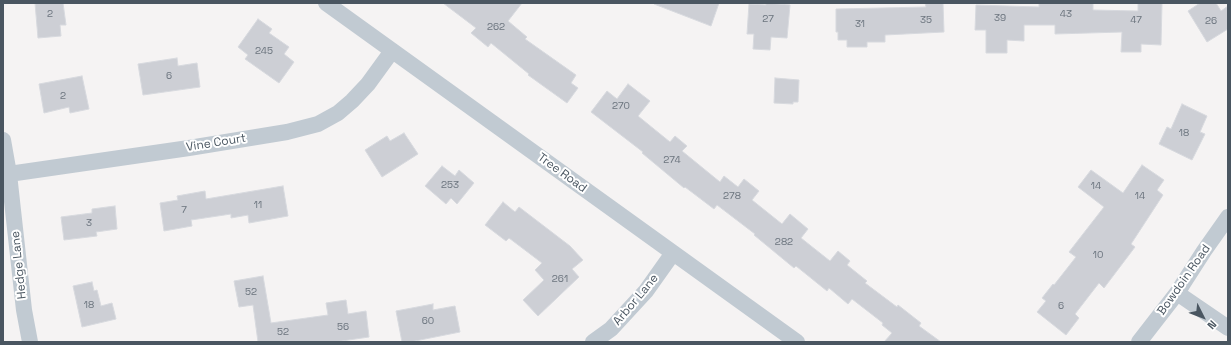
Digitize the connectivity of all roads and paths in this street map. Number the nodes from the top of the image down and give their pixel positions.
1 (326, 3) edge
2 (392, 51) junction
3 (3, 140) edge
4 (9, 174) junction
5 (1228, 218) edge
6 (673, 252) junction
7 (1177, 293) junction
8 (1228, 328) edge
9 (30, 342) edge
10 (593, 342) edge
11 (798, 342) edge
12 (1139, 342) edge

1 - 2 street, Tree Road
2 - 4 street, Vine Court
2 - 6 street, Tree Road
3 - 4 street, Hedge Lane
4 - 9 street, Hedge Lane
5 - 7 street, Bowdoin Road
6 - 10 street, Arbor Lane
6 - 11 street, Tree Road
7 - 8 street
7 - 12 street, Bowdoin Road

